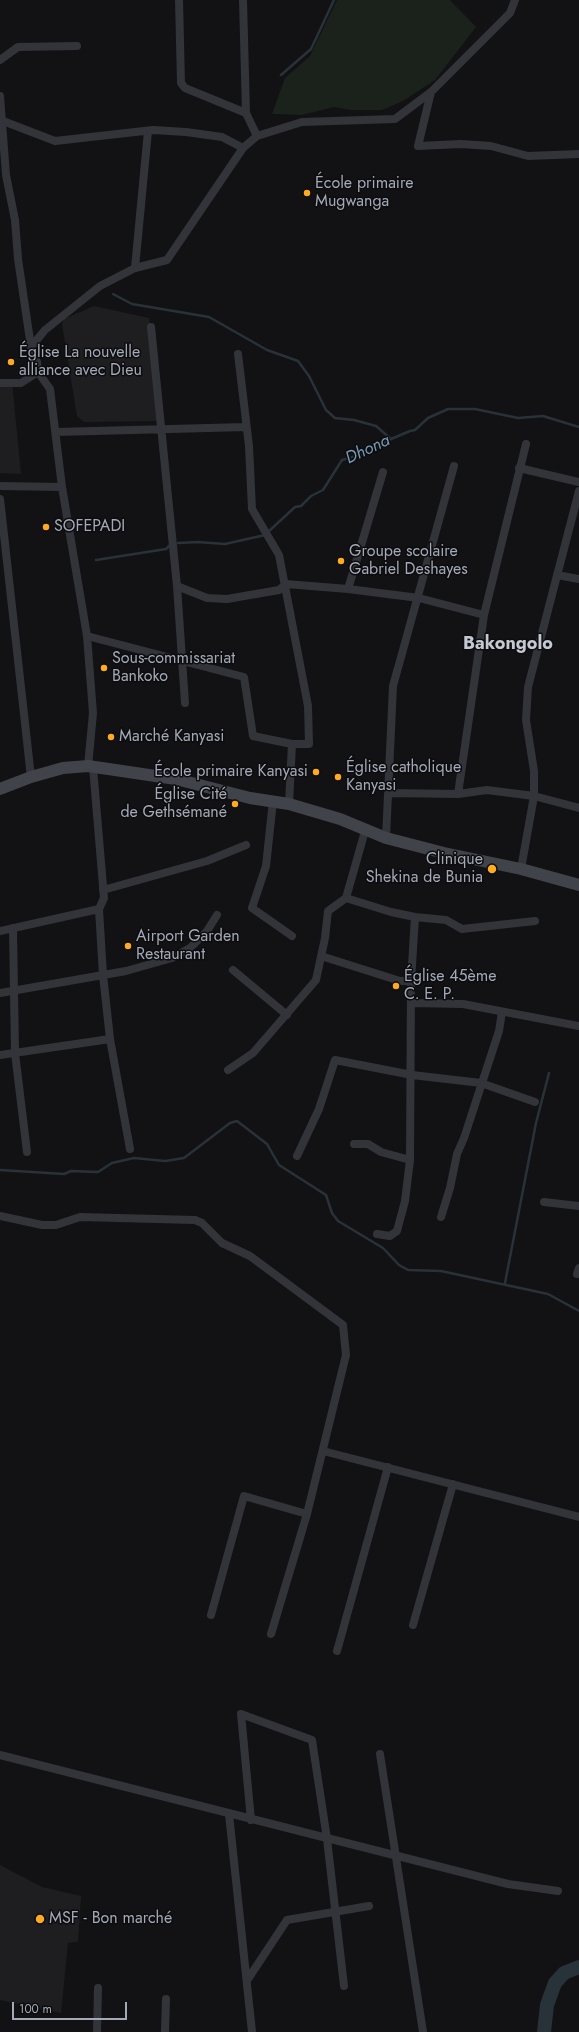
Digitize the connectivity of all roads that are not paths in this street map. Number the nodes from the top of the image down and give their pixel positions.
1 (179, 0) edge
2 (243, 0) edge
3 (515, 0) edge
4 (77, 46) dead end
5 (0, 60) edge
6 (432, 92) junction
7 (0, 96) edge
8 (246, 113) junction
9 (4, 121) junction
10 (148, 131) junction
11 (257, 136) junction
12 (243, 148) junction
13 (579, 154) edge
14 (135, 268) junction
15 (151, 327) dead end
16 (31, 347) junction
17 (238, 354) dead end
18 (38, 372) junction
19 (0, 383) edge
20 (246, 427) junction
21 (160, 429) junction
22 (56, 432) junction
23 (526, 444) dead end
24 (454, 466) dead end
25 (519, 468) junction
26 (383, 472) dead end
27 (579, 482) edge
28 (0, 486) edge
29 (62, 487) junction
30 (579, 491) edge
31 (0, 499) edge
32 (557, 574) junction
33 (579, 579) edge
34 (286, 584) junction
35 (176, 586) junction
36 (348, 589) junction
37 (419, 598) junction
38 (484, 615) junction
39 (87, 636) junction
40 (181, 660) junction
41 (185, 703) dead end
42 (292, 744) junction
43 (90, 767) junction
44 (31, 777) junction
45 (0, 789) edge
46 (388, 793) junction
47 (458, 794) junction
48 (534, 796) junction
49 (274, 801) junction
50 (289, 804) junction
51 (579, 808) edge
52 (365, 831) junction
53 (386, 838) junction
54 (246, 845) dead end
55 (521, 869) junction
56 (579, 886) edge
57 (103, 890) junction
58 (346, 898) junction
59 (99, 909) junction
60 (217, 915) dead end
61 (415, 917) junction
62 (535, 921) dead end
63 (13, 928) junction
64 (0, 931) edge
65 (292, 936) dead end
66 (321, 956) junction
67 (233, 970) dead end
68 (103, 975) junction
69 (411, 981) junction
70 (13, 991) junction
71 (0, 993) edge
72 (411, 1003) junction
73 (502, 1012) junction
74 (286, 1016) junction
75 (579, 1026) edge
76 (110, 1039) junction
77 (15, 1053) junction
78 (0, 1055) edge
79 (228, 1070) dead end
80 (412, 1075) junction
81 (481, 1083) junction
82 (535, 1102) dead end
83 (354, 1144) dead end
84 (130, 1149) dead end
85 (27, 1152) dead end
86 (297, 1156) dead end
87 (410, 1160) junction
88 (544, 1202) dead end
89 (579, 1206) edge
90 (0, 1216) edge
91 (441, 1217) dead end
92 (377, 1234) dead end
93 (323, 1451) junction
94 (388, 1467) junction
95 (452, 1484) junction
96 (307, 1514) junction
97 (579, 1517) edge
98 (211, 1615) dead end
99 (413, 1624) dead end
100 (272, 1634) dead end
101 (337, 1651) dead end
102 (380, 1754) dead end
103 (0, 1755) edge
104 (229, 1814) junction
105 (251, 1820) junction
106 (327, 1839) junction
107 (394, 1855) junction
108 (558, 1891) dead end
109 (369, 1906) dead end
110 (335, 1912) junction
111 (248, 1978) junction
112 (344, 1986) dead end
113 (98, 1988) dead end
114 (166, 1999) dead end
115 (97, 2032) edge
116 (165, 2032) edge
117 (252, 2032) edge
118 (423, 2032) edge

1 - 8 street
2 - 8 street
3 - 6 street
4 - 5 street
6 - 11 street
6 - 13 street
7 - 9 street
8 - 11 street
9 - 10 street
9 - 16 street
10 - 12 street
10 - 14 street
11 - 12 street
12 - 14 street
14 - 16 street
15 - 21 street
16 - 18 street
17 - 20 street
18 - 19 street
18 - 22 street
20 - 21 street
20 - 34 street
21 - 22 street
21 - 35 street
22 - 29 street
23 - 25 street
24 - 37 street
25 - 27 street
25 - 38 street
26 - 36 street
28 - 29 street
29 - 39 street
30 - 32 street
31 - 44 street
32 - 33 street
32 - 48 street
34 - 35 street
34 - 36 street
34 - 42 street
35 - 40 street
36 - 37 street
37 - 38 street
37 - 46 street
38 - 47 street
39 - 40 street
39 - 43 street
40 - 41 street
40 - 42 street
42 - 50 street
43 - 44 street
43 - 49 street
43 - 57 street
44 - 45 street
46 - 47 street
46 - 53 street
47 - 48 street
48 - 51 street
48 - 55 street
49 - 50 street
49 - 65 street
50 - 52 street
52 - 53 street
52 - 58 street
53 - 55 street
54 - 57 street
55 - 56 street
57 - 59 street
58 - 61 street
58 - 66 street
59 - 63 street
59 - 68 street
60 - 68 street
61 - 62 street
61 - 69 street
63 - 64 street
63 - 70 street
66 - 69 street
66 - 74 street
67 - 74 street
68 - 70 street
68 - 76 street
69 - 72 street
70 - 71 street
70 - 77 street
72 - 73 street
72 - 80 street
73 - 75 street
73 - 81 street
74 - 79 street
76 - 77 street
76 - 84 street
77 - 78 street
77 - 85 street
80 - 81 street
80 - 86 street
80 - 87 street
81 - 82 street
81 - 91 street
83 - 87 street
87 - 92 street
88 - 89 street
90 - 93 street
93 - 94 street
93 - 96 street
94 - 95 street
94 - 101 street
95 - 97 street
95 - 99 street
96 - 98 street
96 - 100 street
102 - 107 street
103 - 104 street
104 - 105 street
104 - 111 street
105 - 106 street
105 - 106 street
106 - 107 street
106 - 110 street
107 - 108 street
107 - 118 street
109 - 110 street
110 - 111 street
110 - 112 street
111 - 117 street
113 - 115 street
114 - 116 street

